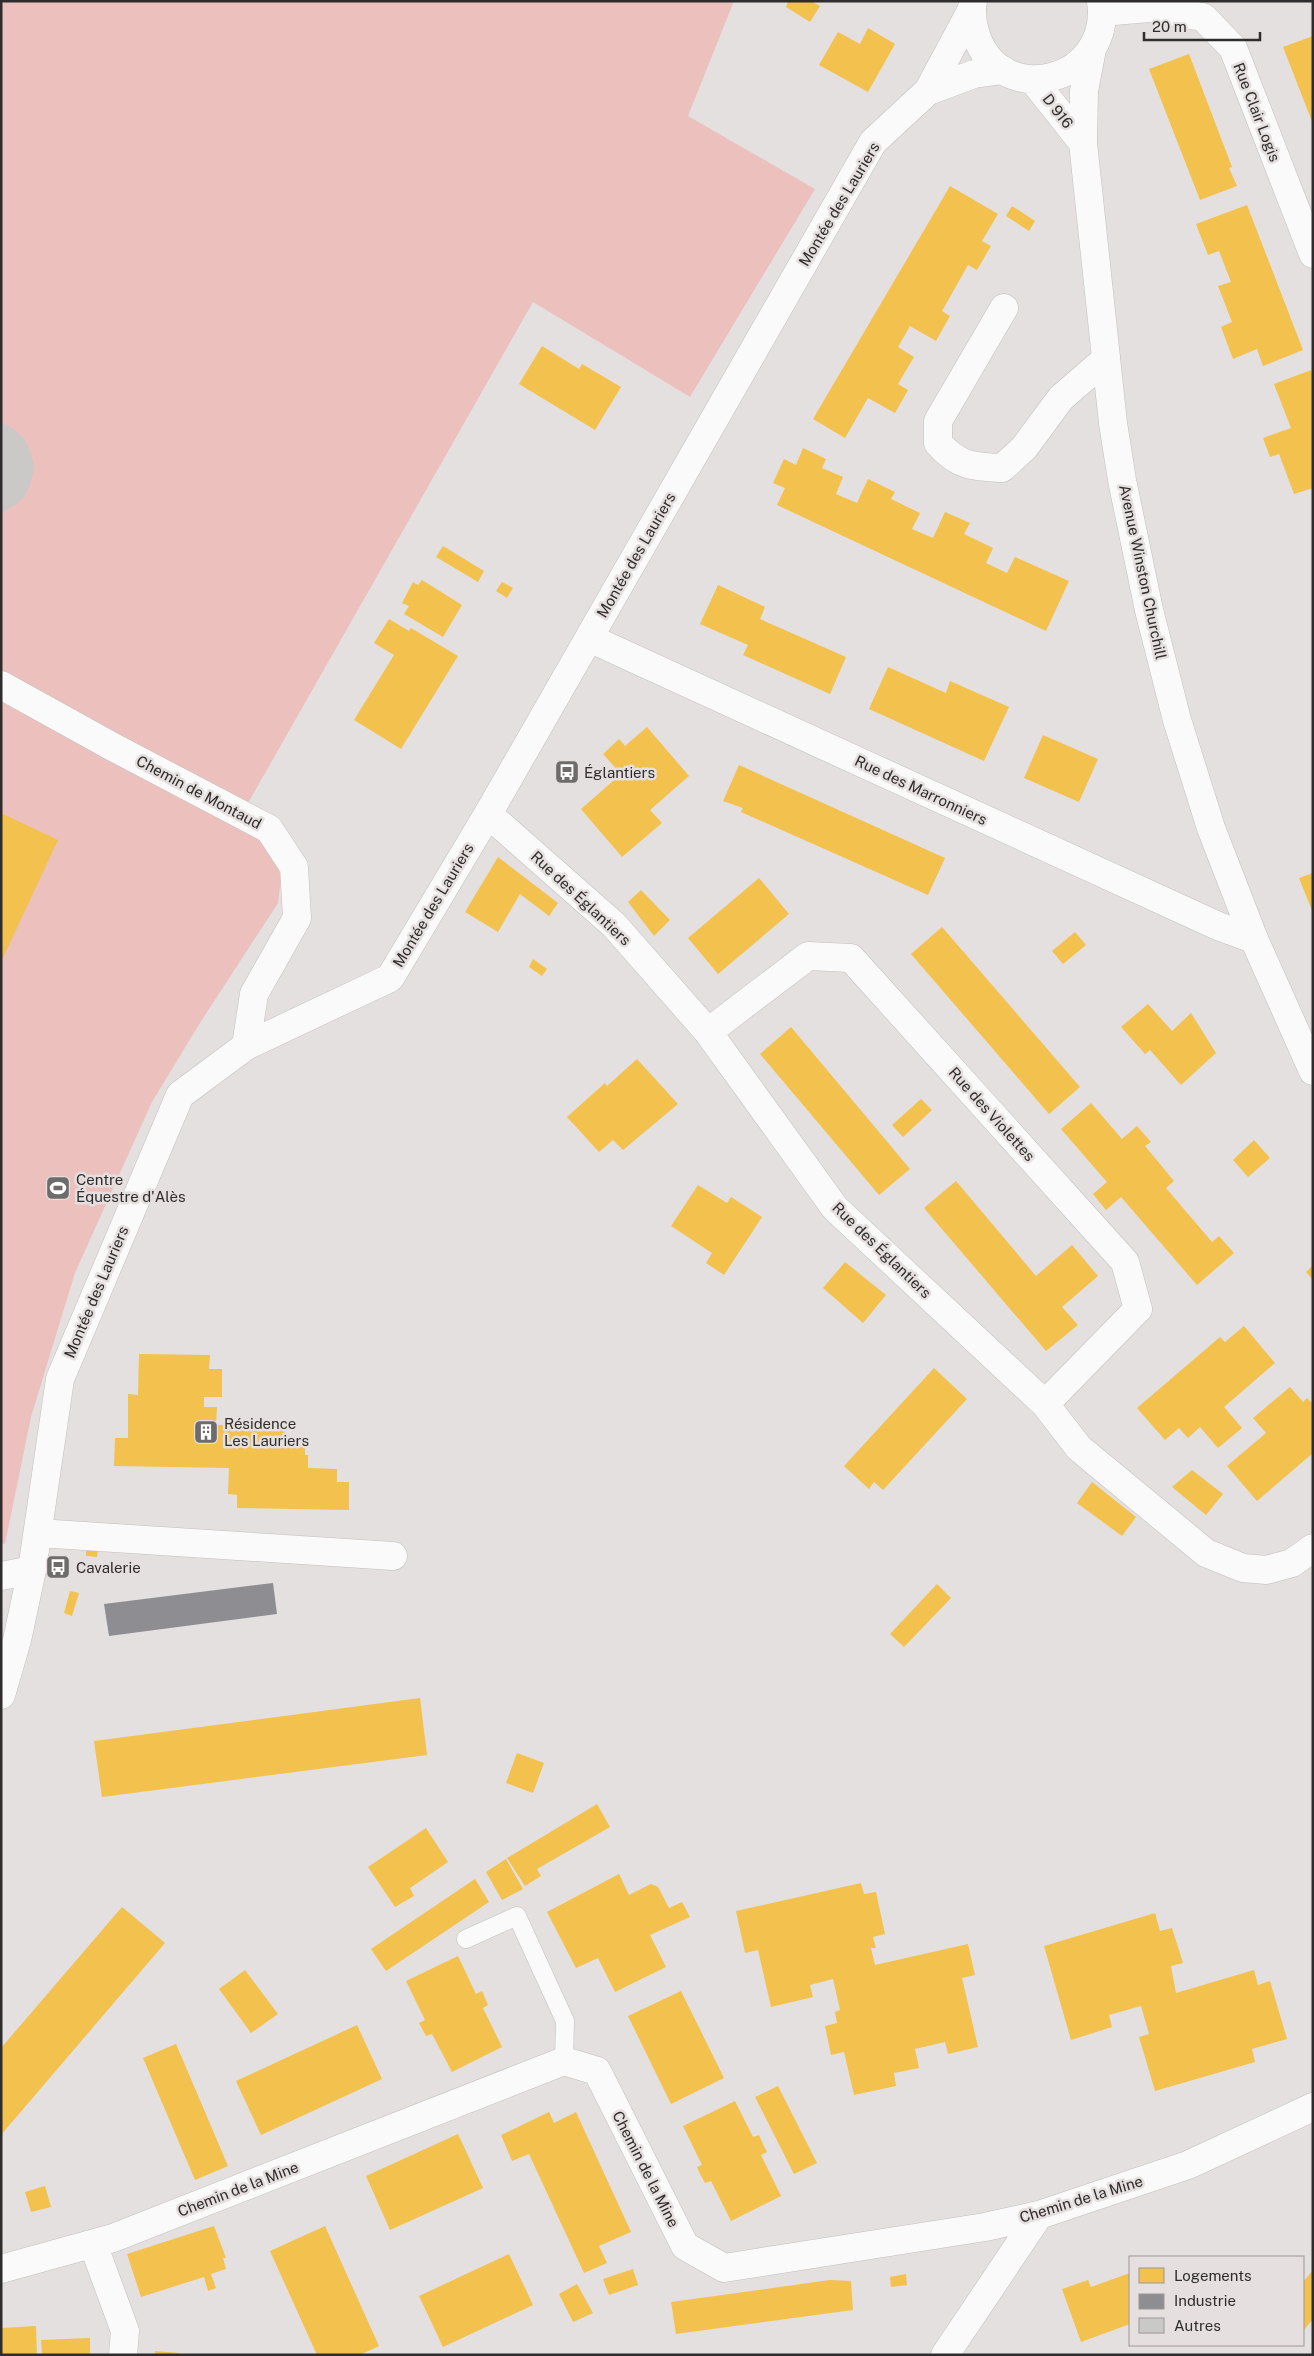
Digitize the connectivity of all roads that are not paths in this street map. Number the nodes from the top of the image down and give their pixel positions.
1 (973, 5) edge
2 (1101, 7) edge
3 (1092, 49) junction
4 (1003, 70) junction
5 (1033, 80) junction
6 (928, 91) junction
7 (1083, 142) junction
8 (1313, 254) edge
9 (1004, 308) dead end
10 (1106, 359) junction
11 (589, 638) junction
12 (1, 685) edge
13 (488, 814) junction
14 (1254, 939) junction
15 (708, 1032) junction
16 (246, 1046) junction
17 (1313, 1071) edge
18 (1045, 1404) junction
19 (38, 1533) junction
20 (1313, 1548) edge
21 (393, 1556) dead end
22 (32, 1570) junction
23 (1, 1576) edge
24 (1, 1695) edge
25 (466, 1939) dead end
26 (564, 2061) junction
27 (1313, 2106) edge
28 (1039, 2215) junction
29 (93, 2244) junction
30 (1, 2269) edge
31 (123, 2355) edge
32 (945, 2355) edge

1 - 4 street
1 - 6 street, Montée des Lauriers
2 - 3 street, Avenue Winston Churchill
2 - 8 street, Rue Clair Logis
3 - 5 street
3 - 7 street, Avenue Winston Churchill
4 - 5 street
4 - 6 street, Montée des Lauriers
5 - 7 street, D 916
6 - 11 street, Montée des Lauriers
7 - 10 street, Avenue Winston Churchill
9 - 10 street
10 - 14 street, Avenue Winston Churchill
11 - 13 street, Montée des Lauriers
11 - 14 street, Rue des Marronniers
12 - 16 street, Chemin de Montaud
13 - 15 street, Rue des Églantiers
13 - 16 street, Montée des Lauriers
14 - 17 street, Avenue Winston Churchill
15 - 18 street, Rue des Églantiers
15 - 18 street, Rue des Violettes
16 - 19 street, Montée des Lauriers
18 - 20 street, Rue des Églantiers
19 - 21 street
19 - 22 street, Montée des Lauriers
22 - 23 street
22 - 24 street, Montée des Lauriers
25 - 26 lane
26 - 28 street, Chemin de la Mine
26 - 29 street, Chemin de la Mine
27 - 28 street, Chemin de la Mine
28 - 32 street
29 - 30 street, Chemin de la Mine
29 - 31 street

